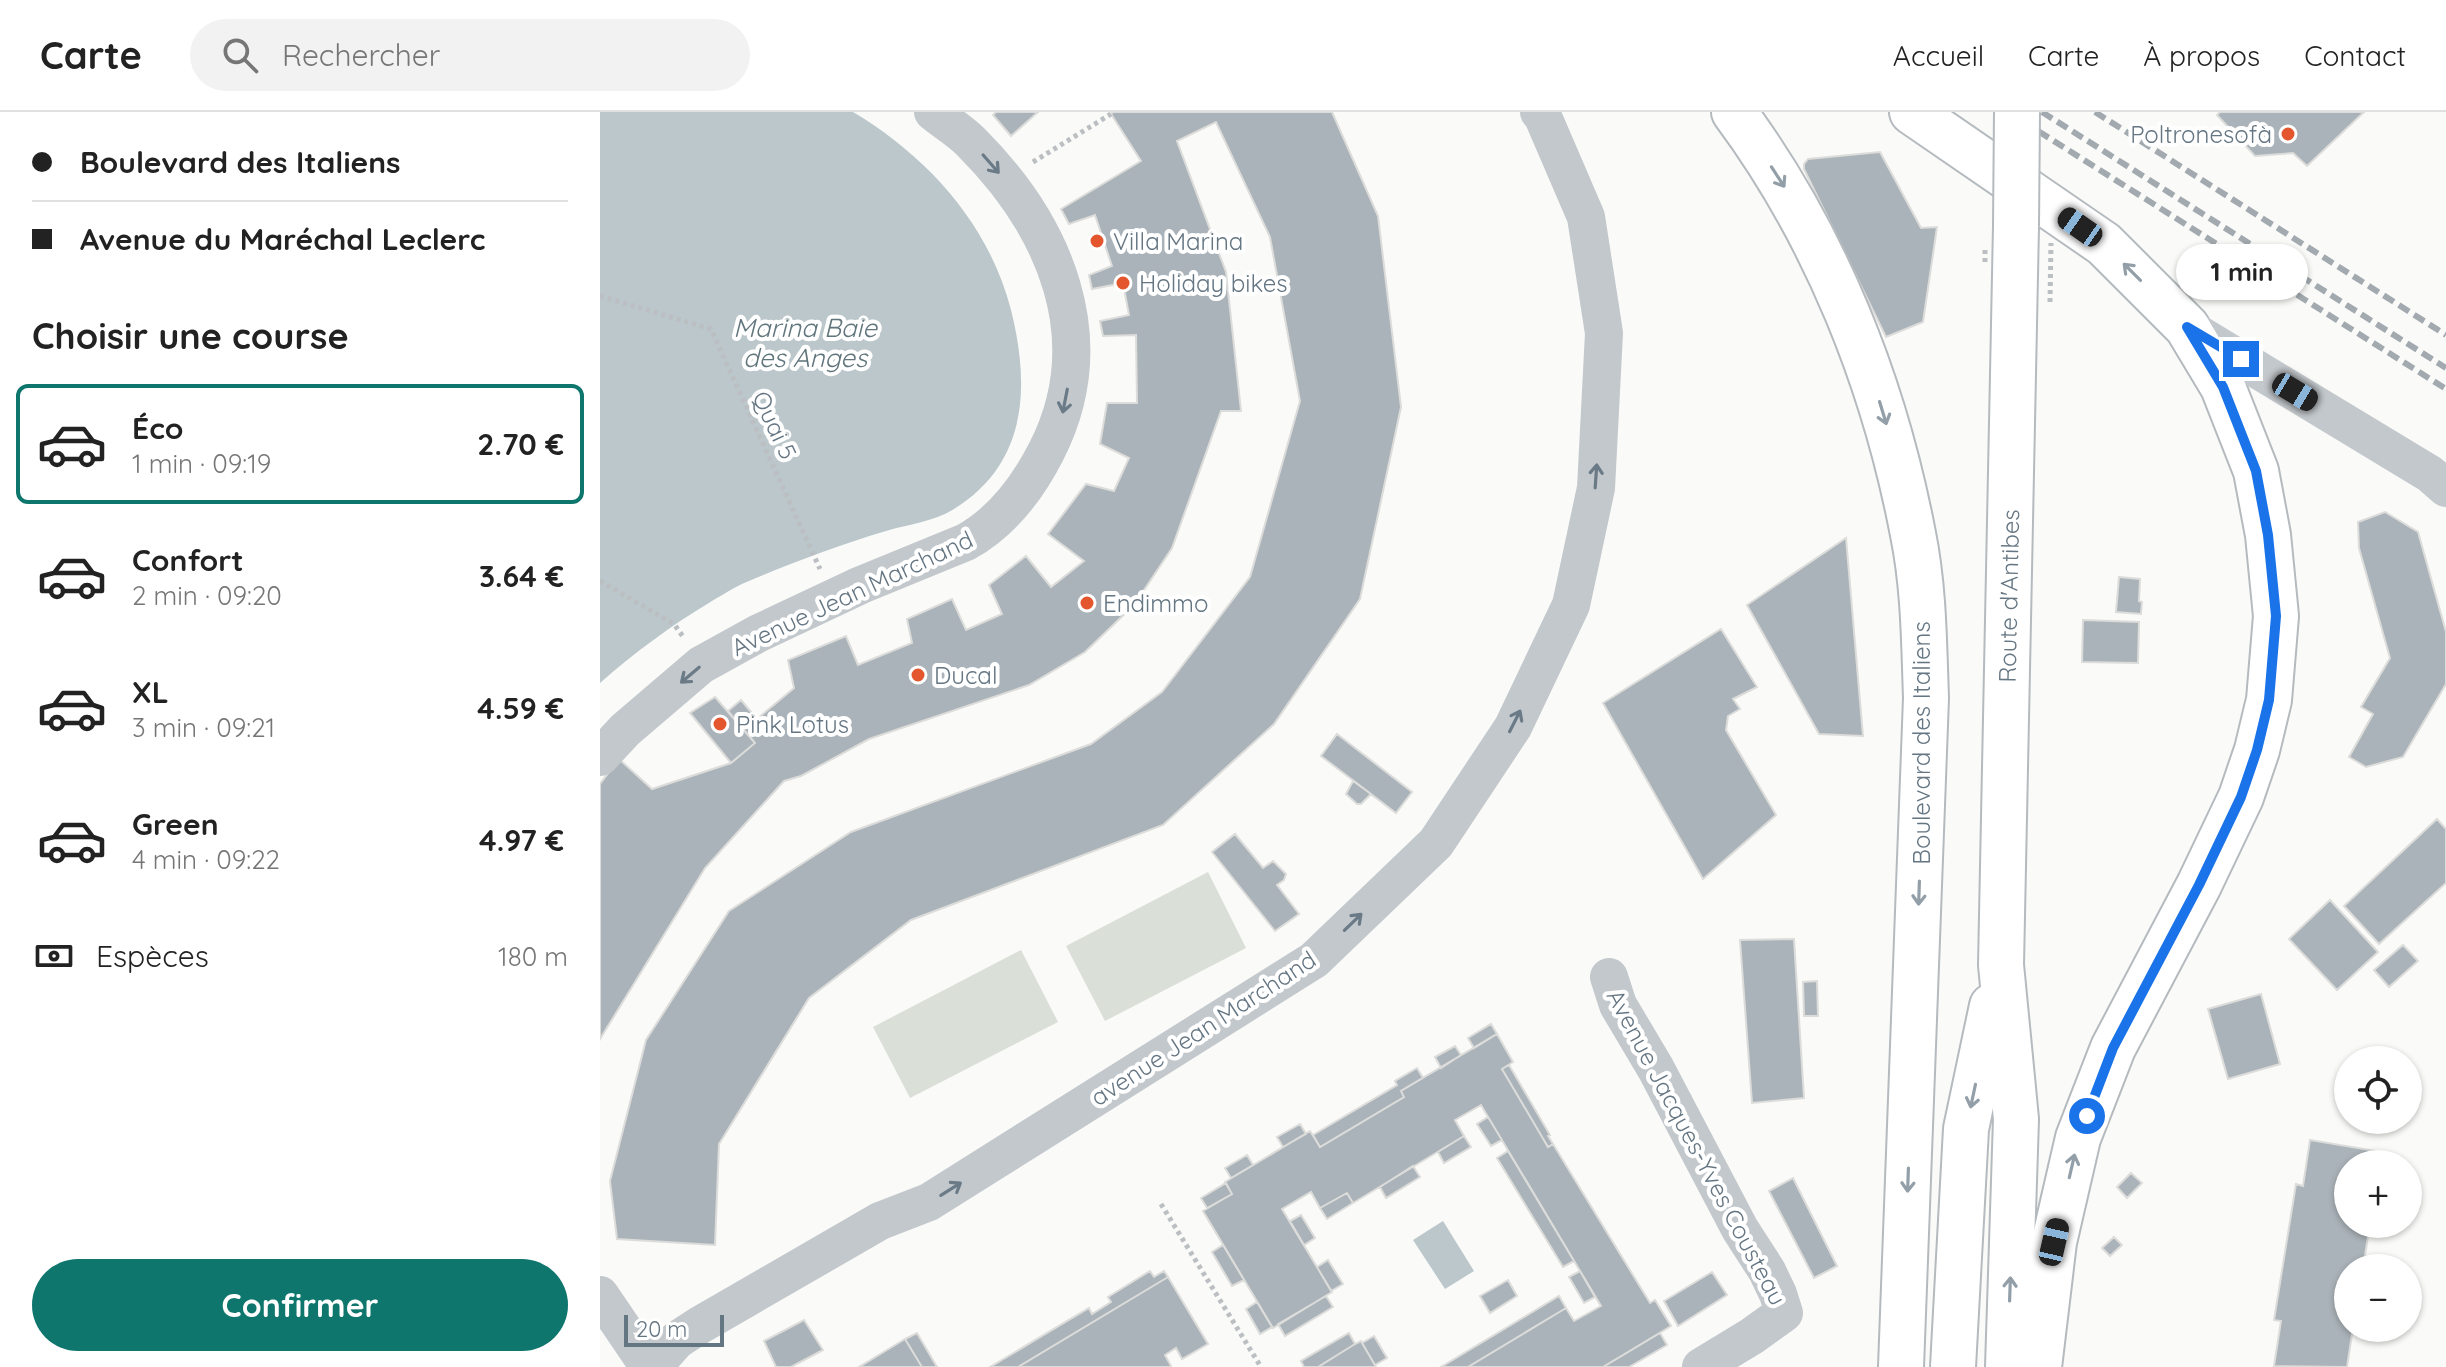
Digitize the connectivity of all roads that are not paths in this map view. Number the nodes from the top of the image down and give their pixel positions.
1 (933, 112) edge
2 (1539, 112) edge
3 (1912, 112) edge
4 (2017, 112) edge
5 (1737, 114) edge
6 (2187, 327) junction
7 (2446, 488) edge
8 (600, 757) edge
9 (2001, 965) junction
10 (1609, 977) dead end
11 (600, 1295) edge
12 (651, 1367) edge
13 (1701, 1367) edge
14 (1901, 1367) edge
15 (1953, 1367) edge
16 (2008, 1367) edge
17 (2039, 1367) edge

1 -> 8 street, Avenue Jean Marchand
12 -> 2 street, avenue Jean Marchand
6 -> 3 main road
4 - 9 main road, Route d'Antibes, bridge
5 -> 14 main road, Boulevard des Italiens
6 - 7 street
17 -> 6 main road
9 -> 15 main road
16 -> 9 main road
10 - 13 street, Avenue Jacques-Yves Cousteau
11 - 12 street

